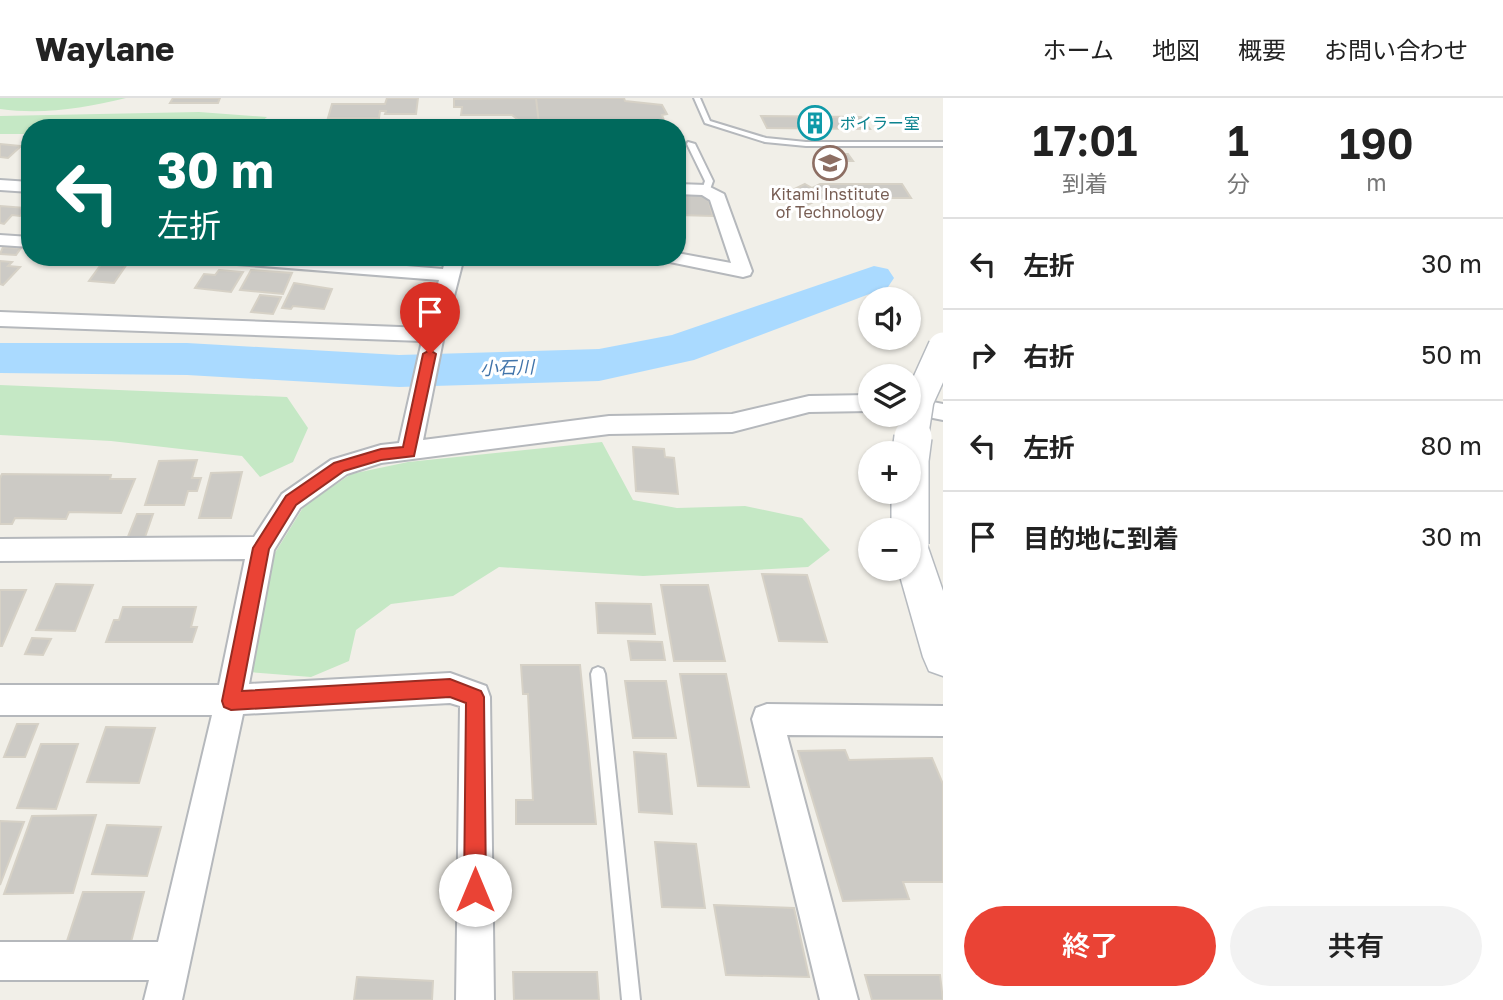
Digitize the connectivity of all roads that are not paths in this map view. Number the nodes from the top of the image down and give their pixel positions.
1 (697, 98) edge
2 (691, 144) dead end
3 (943, 144) edge
4 (0, 185) edge
5 (21, 186) edge
6 (686, 189) edge
7 (706, 190) junction
8 (21, 238) edge
9 (0, 240) edge
10 (686, 260) edge
11 (453, 266) edge
12 (0, 319) edge
13 (432, 345) junction
14 (943, 347) edge
15 (858, 402) edge
16 (921, 408) edge
17 (943, 412) edge
18 (409, 452) junction
19 (910, 518) edge
20 (261, 548) junction
21 (0, 550) edge
22 (921, 581) edge
23 (943, 657) edge
24 (598, 674) dead end
25 (0, 700) edge
26 (231, 701) junction
27 (943, 722) edge
28 (0, 961) edge
29 (171, 961) junction
30 (163, 1000) edge
31 (475, 1000) edge
32 (631, 1000) edge
33 (839, 1000) edge

1 - 3 lane
2 - 7 lane
4 - 5 street
6 - 7 street
7 - 10 street
8 - 9 street
11 - 13 street
12 - 13 street
13 - 18 street
14 - 19 street, bridge
15 - 18 street
16 - 17 street
18 - 20 street
20 - 21 street
20 - 26 street
22 - 23 street
24 - 32 lane
25 - 26 street
26 - 29 street
26 - 31 street
27 - 33 street
28 - 29 street
29 - 30 street

